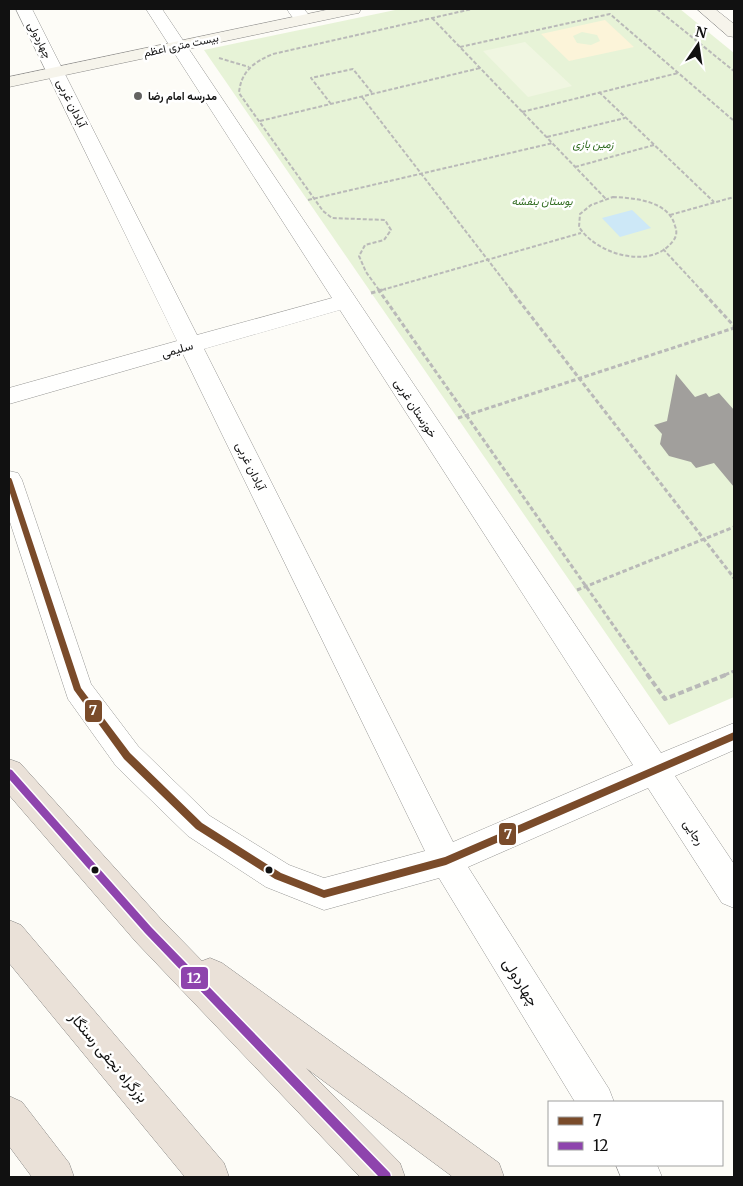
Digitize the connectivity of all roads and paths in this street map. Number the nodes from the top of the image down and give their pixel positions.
1 (24, 9) edge
2 (154, 9) edge
3 (353, 9) edge
4 (472, 9) edge
5 (656, 9) edge
6 (705, 9) edge
7 (299, 14) edge
8 (431, 18) junction
9 (734, 32) edge
10 (178, 46) junction
11 (460, 47) junction
12 (480, 68) junction
13 (734, 70) edge
14 (56, 72) junction
15 (678, 73) junction
16 (9, 82) edge
17 (599, 92) junction
18 (373, 94) junction
19 (362, 96) junction
20 (331, 104) junction
21 (522, 112) junction
22 (626, 118) junction
23 (260, 120) junction
24 (734, 121) edge
25 (253, 122) dead end
26 (547, 137) junction
27 (553, 143) junction
28 (654, 145) junction
29 (575, 167) junction
30 (421, 174) junction
31 (734, 198) edge
32 (315, 199) junction
33 (606, 199) junction
34 (308, 200) dead end
35 (714, 202) junction
36 (670, 215) junction
37 (582, 233) junction
38 (663, 250) junction
39 (488, 260) junction
40 (380, 291) junction
41 (345, 301) junction
42 (734, 327) edge
43 (191, 345) junction
44 (580, 378) junction
45 (9, 396) edge
46 (466, 415) junction
47 (458, 418) dead end
48 (9, 480) edge
49 (734, 527) edge
50 (704, 539) junction
51 (734, 578) edge
52 (588, 586) junction
53 (577, 590) dead end
54 (734, 671) edge
55 (734, 736) edge
56 (654, 771) junction
57 (9, 773) edge
58 (446, 861) junction
59 (734, 892) edge
60 (148, 930) junction
61 (9, 937) edge
62 (595, 1101) edge
63 (9, 1115) edge
64 (636, 1166) edge
65 (54, 1177) edge
66 (210, 1177) edge
67 (386, 1177) edge
68 (484, 1177) edge
69 (643, 1177) edge

1 - 14 street, چهاردولی
2 - 10 street, خوزستان غربی
3 - 7 main road, بیست متری اعظم
4 - 8 path
5 - 13 path
6 - 9 main road
7 - 10 main road, بیست متری اعظم
8 - 11 path
8 - 23 path
10 - 14 main road, بیست متری اعظم
10 - 41 street, خوزستان غربی
11 - 12 path
11 - 15 path
12 - 18 path
12 - 21 path
14 - 16 main road, بیست متری اعظم
14 - 43 street, آبادان غربی
15 - 17 path
15 - 24 path
17 - 21 path
17 - 22 path
18 - 19 path
18 - 20 path
19 - 20 path
19 - 30 path
20 - 23 path
21 - 26 path
22 - 26 path
22 - 28 path
23 - 25 path
23 - 32 path
26 - 27 path
27 - 29 path
27 - 30 path
28 - 29 path
28 - 35 path
29 - 33 path
30 - 32 path
30 - 39 path
31 - 35 path
32 - 34 path
32 - 40 path
33 - 36 path
33 - 37 path
35 - 36 path
36 - 38 path
37 - 38 path
37 - 39 path
38 - 42 path
39 - 40 path
39 - 44 path
40 - 41 path
40 - 46 path
41 - 43 street, سلیمی
41 - 56 street, خوزستان غربی
42 - 44 path
43 - 45 street, سلیمی
43 - 58 street, آبادان غربی
44 - 46 path
44 - 50 path
46 - 47 path
46 - 52 path
48 - 58 street
49 - 50 path
50 - 51 path
50 - 52 path
52 - 53 path
52 - 54 path
55 - 56 street
56 - 58 street
56 - 59 street, رجایی
57 - 60 highway
58 - 62 street, چهاردولی
60 - 67 highway
60 - 68 highway
61 - 66 highway, بزرگراه نجفی رستگار
63 - 65 highway
64 - 69 street

